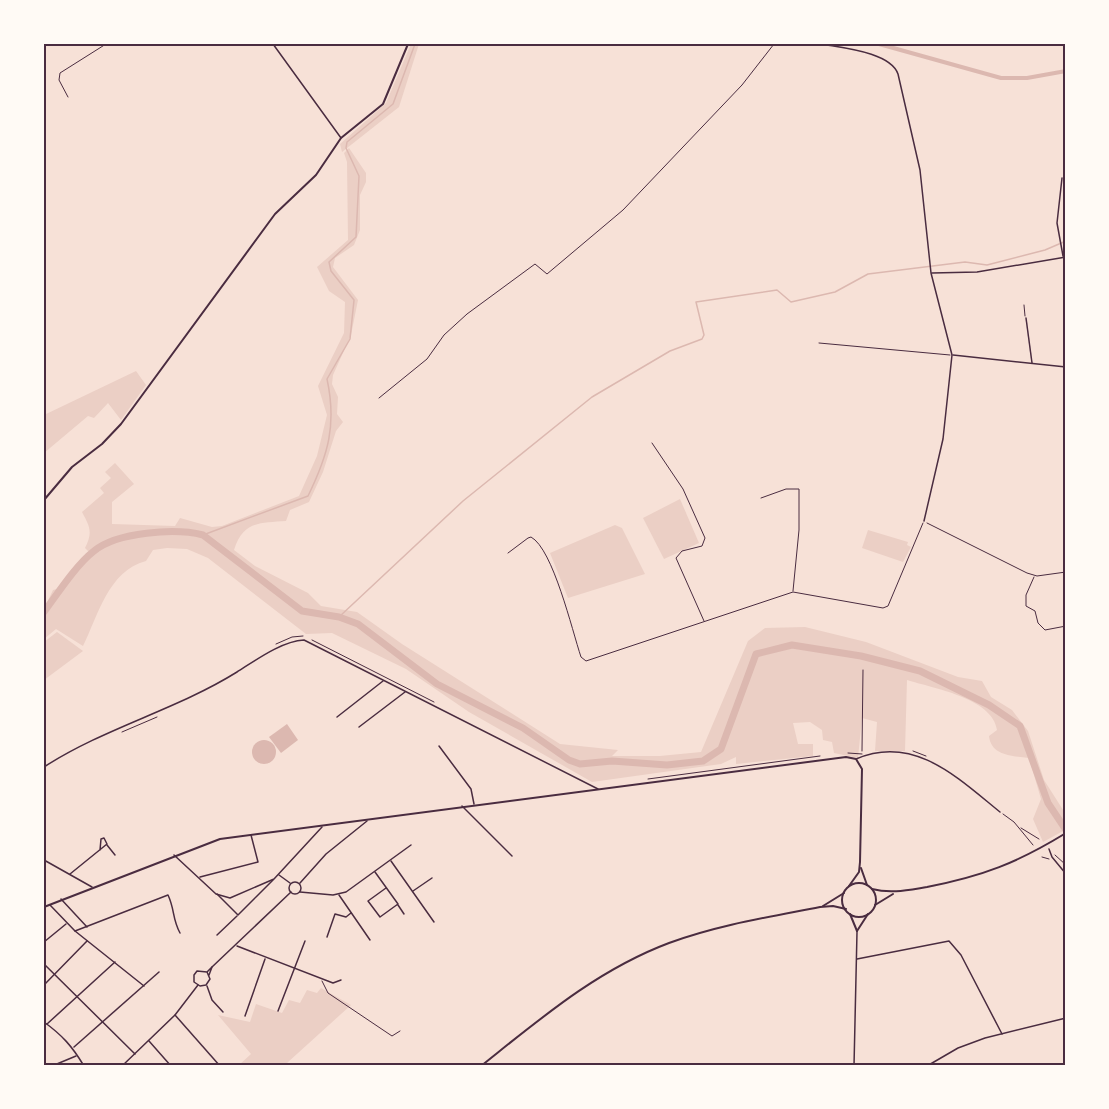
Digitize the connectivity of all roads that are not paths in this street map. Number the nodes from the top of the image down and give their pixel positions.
1 (273, 44) edge
2 (408, 44) edge
3 (821, 44) edge
4 (341, 138) junction
5 (1062, 178) dead end
6 (1064, 257) edge
7 (931, 271) junction
8 (1024, 305) dead end
9 (1026, 318) joint
10 (819, 343) dead end
11 (952, 355) junction
12 (1032, 364) junction
13 (1065, 367) edge
14 (652, 442) dead end
15 (761, 498) dead end
16 (44, 500) edge
17 (924, 521) joint
18 (508, 554) dead end
19 (793, 592) junction
20 (704, 621) junction
21 (384, 681) junction
22 (406, 691) junction
23 (337, 717) dead end
24 (358, 727) dead end
25 (439, 746) dead end
26 (856, 759) junction
27 (44, 767) edge
28 (599, 790) junction
29 (474, 804) junction
30 (462, 806) junction
31 (1000, 812) road end
32 (370, 819) junction
33 (349, 822) junction
34 (324, 825) junction
35 (353, 831) junction
36 (1065, 833) edge
37 (251, 834) junction
38 (107, 844) junction
39 (411, 845) dead end
40 (1048, 849) dead end
41 (100, 850) junction
42 (115, 855) dead end
43 (174, 855) junction
44 (512, 856) dead end
45 (44, 860) edge
46 (390, 860) junction
47 (860, 862) junction
48 (374, 871) junction
49 (70, 874) junction
50 (1065, 874) edge
51 (278, 875) junction
52 (199, 877) junction
53 (432, 878) dead end
54 (274, 879) junction
55 (300, 883) junction
56 (290, 884) junction
57 (867, 885) junction
58 (849, 886) junction
59 (93, 888) junction
60 (386, 888) junction
61 (872, 889) junction
62 (291, 892) junction
63 (300, 892) junction
64 (412, 892) junction
65 (896, 892) junction
66 (844, 893) junction
67 (216, 894) junction
68 (339, 894) junction
69 (61, 899) junction
70 (398, 904) junction
71 (50, 905) junction
72 (874, 906) junction
73 (44, 907) edge
74 (820, 907) junction
75 (846, 909) junction
76 (351, 913) junction
77 (404, 914) dead end
78 (850, 914) junction
79 (868, 914) junction
80 (238, 915) junction
81 (434, 922) dead end
82 (66, 924) junction
83 (87, 927) junction
84 (857, 931) junction
85 (75, 932) junction
86 (180, 933) dead end
87 (217, 935) dead end
88 (327, 937) dead end
89 (305, 940) dead end
90 (370, 940) dead end
91 (87, 941) junction
92 (44, 942) edge
93 (237, 946) junction
94 (265, 958) junction
95 (857, 959) junction
96 (115, 962) junction
97 (44, 964) edge
98 (212, 967) junction
99 (294, 968) junction
100 (159, 972) dead end
101 (207, 972) junction
102 (54, 974) junction
103 (209, 975) junction
104 (322, 979) junction
105 (341, 981) dead end
106 (44, 985) edge
107 (198, 985) junction
108 (206, 985) junction
109 (144, 986) junction
110 (76, 996) junction
111 (278, 1011) dead end
112 (223, 1012) dead end
113 (175, 1015) junction
114 (245, 1016) dead end
115 (1065, 1018) edge
116 (44, 1022) edge
117 (103, 1023) junction
118 (47, 1024) junction
119 (400, 1031) dead end
120 (1002, 1034) junction
121 (149, 1040) junction
122 (74, 1047) junction
123 (135, 1054) junction
124 (78, 1055) junction
125 (52, 1065) edge
126 (84, 1065) edge
127 (122, 1065) edge
128 (171, 1065) edge
129 (219, 1065) edge
130 (481, 1065) edge
131 (854, 1065) edge
132 (927, 1065) edge

1 - 4 street
2 - 4 street
3 - 7 street
4 - 16 street
5 - 6 street
6 - 7 street
7 - 11 street
8 - 9 lane
9 - 12 street
10 - 11 lane
11 - 12 street
11 - 17 street
12 - 13 street
14 - 20 lane
15 - 19 lane
17 - 19 lane
18 - 20 lane
19 - 20 lane
21 - 22 street
21 - 23 street
21 - 27 street
22 - 24 street
22 - 28 street
25 - 29 street
26 - 28 street
26 - 31 street
26 - 47 street
28 - 29 street
29 - 30 street
30 - 32 street
30 - 44 street
32 - 33 street
32 - 35 street
33 - 34 street
33 - 35 street
34 - 37 street
34 - 51 street
35 - 55 street
36 - 65 street
37 - 43 street
37 - 52 street
38 - 41 street
38 - 41 street
38 - 42 street
39 - 46 street
40 - 50 street
41 - 49 street
43 - 52 street
43 - 59 street
45 - 49 street
46 - 48 street
46 - 64 street
47 - 57 street
47 - 58 street
48 - 60 street
48 - 68 street
49 - 59 street
51 - 54 street
51 - 56 street
52 - 67 street
53 - 64 street
54 - 67 street
54 - 80 street
55 - 56 street
55 - 63 street
56 - 62 street
57 - 58 street
57 - 61 street
58 - 66 street
59 - 69 street
60 - 70 street
60 - 70 street
61 - 65 street
61 - 72 street
62 - 63 street
62 - 93 street
63 - 68 street
64 - 81 street
65 - 72 street
66 - 74 street
66 - 75 street
67 - 80 street
68 - 76 street
69 - 71 street
69 - 83 street
70 - 77 street
71 - 73 street
71 - 82 street
72 - 79 street
74 - 75 street
74 - 130 street
75 - 78 street
76 - 88 street
76 - 90 street
78 - 79 street
78 - 84 street
79 - 84 street
80 - 87 street
82 - 85 street
82 - 92 street
83 - 85 street
83 - 86 street
84 - 95 street
85 - 91 street
89 - 99 street
91 - 96 street
91 - 102 street
93 - 94 street
93 - 98 street
94 - 99 street
94 - 114 street
95 - 120 street
95 - 131 street
96 - 109 street
96 - 110 street
97 - 102 street
98 - 101 street
98 - 103 street
99 - 104 street
99 - 111 street
100 - 109 street
101 - 103 street
101 - 107 street
102 - 106 street
102 - 110 street
103 - 108 street
104 - 105 street
104 - 119 lane
107 - 108 street
107 - 113 street
108 - 112 street
109 - 117 street
110 - 117 street
110 - 118 street
113 - 121 street
113 - 129 street
115 - 120 street
116 - 118 street
117 - 122 street
117 - 123 street
118 - 122 street
120 - 132 street
121 - 123 street
121 - 128 street
122 - 124 street
123 - 127 street
124 - 125 street
124 - 126 street

